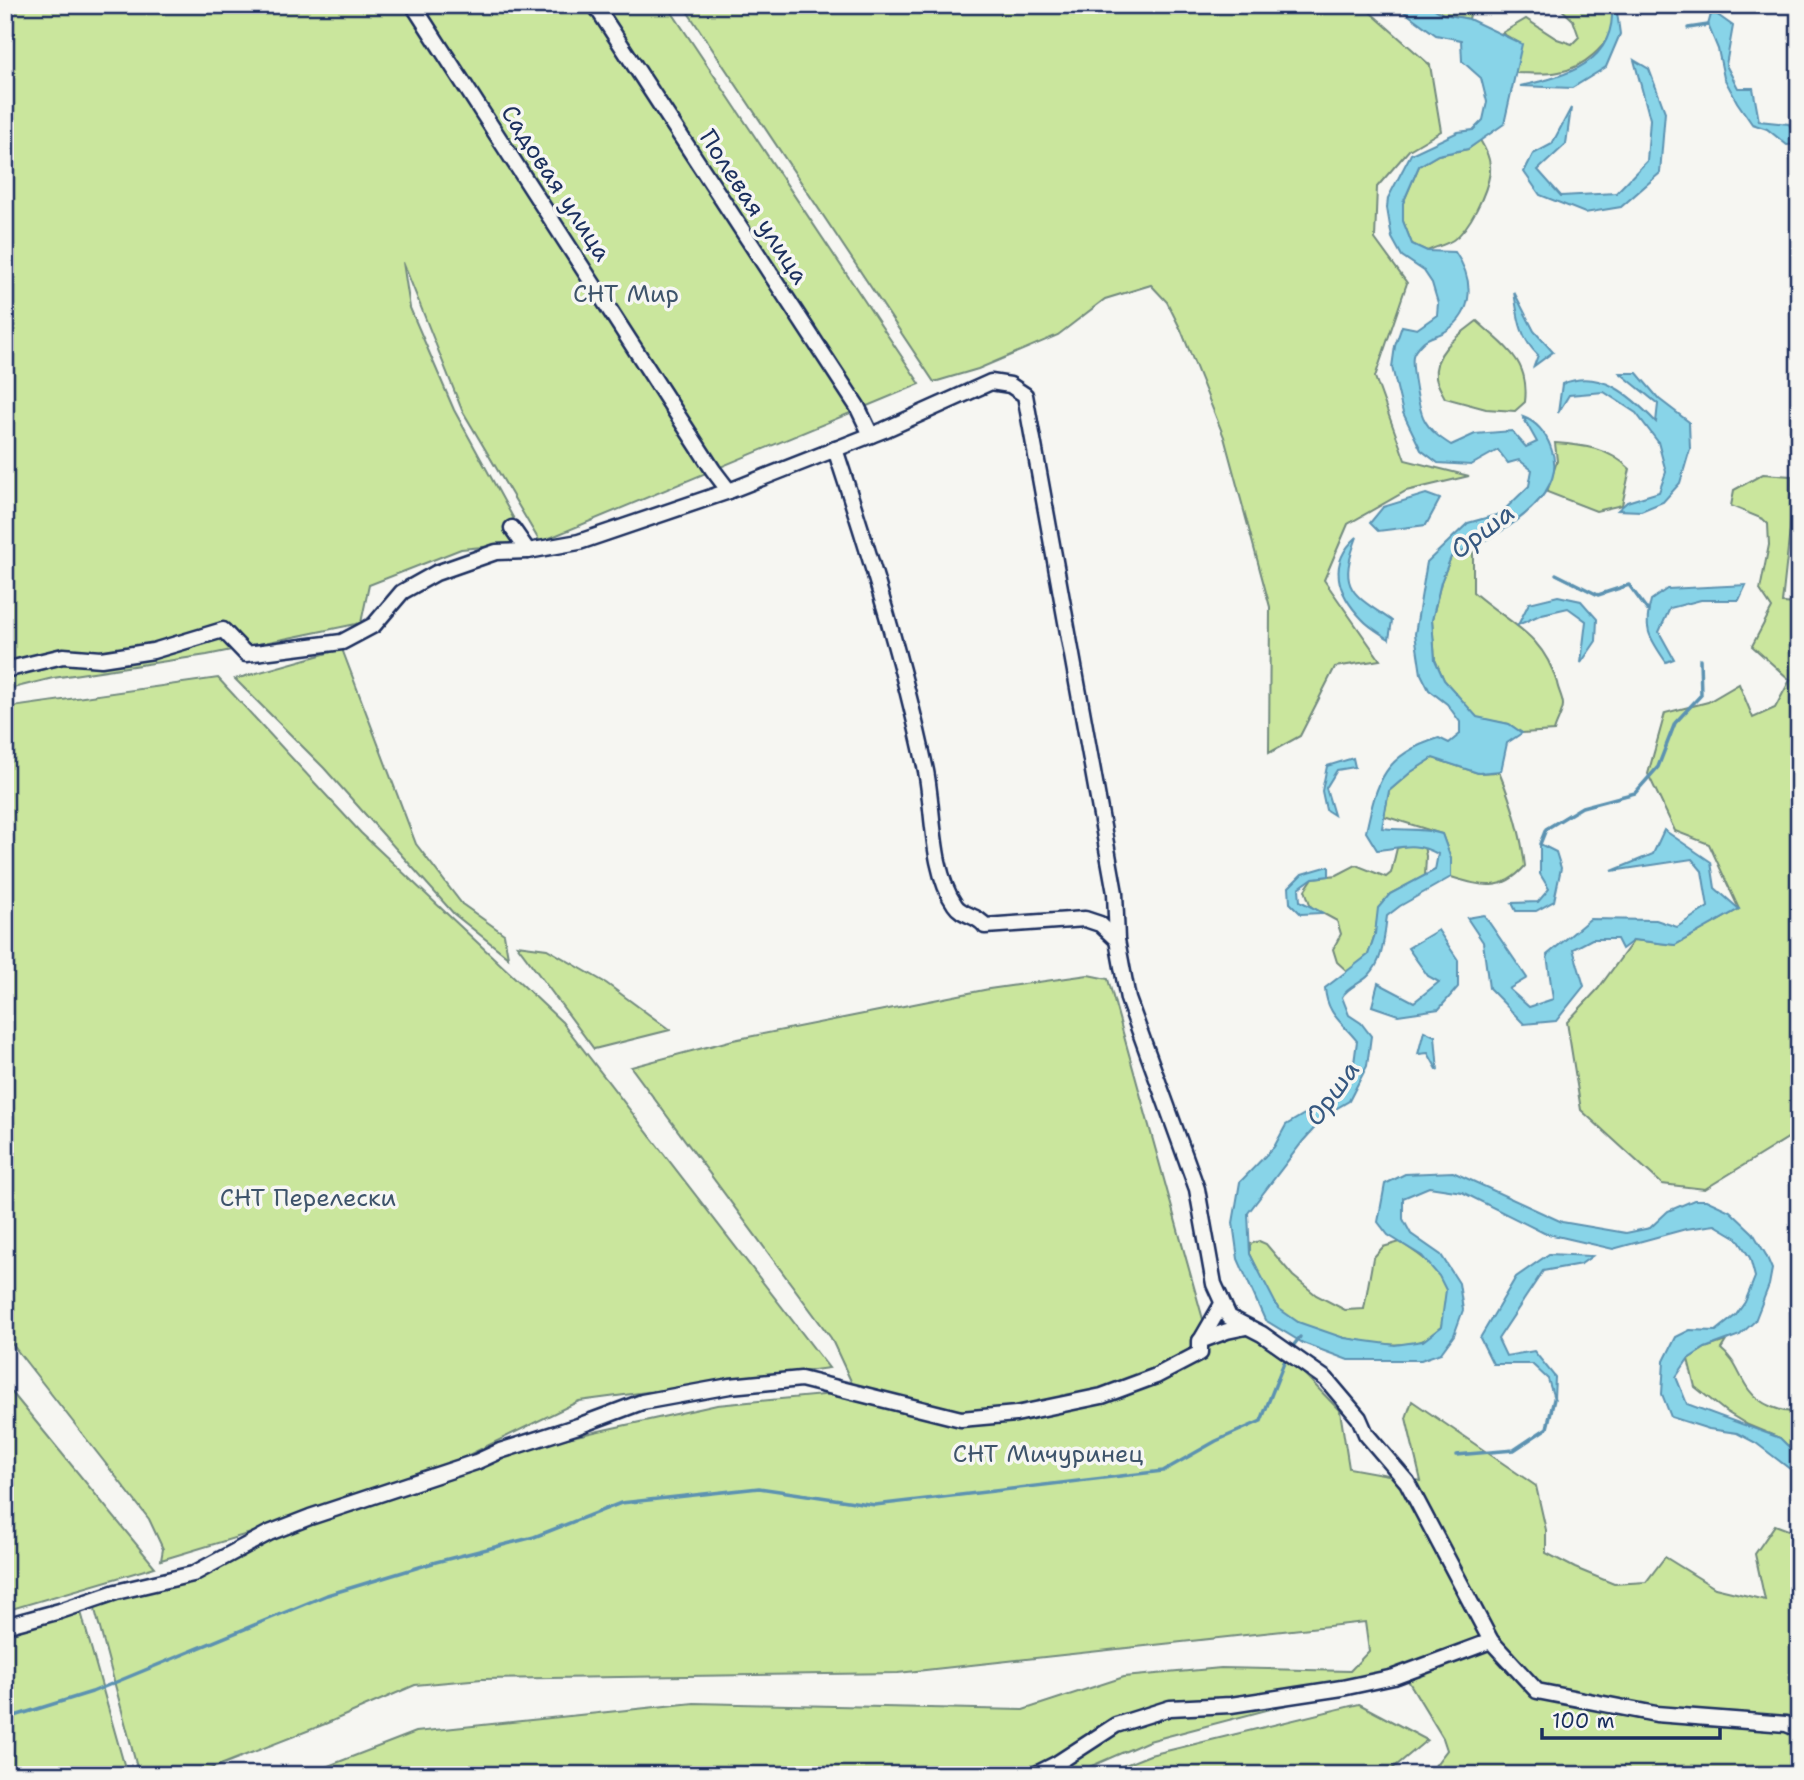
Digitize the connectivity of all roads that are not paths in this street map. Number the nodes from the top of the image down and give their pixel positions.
1 (413, 5) edge
2 (595, 5) edge
3 (871, 435) junction
4 (835, 449) junction
5 (729, 491) junction
6 (512, 528) dead end
7 (528, 551) junction
8 (5, 670) edge
9 (1117, 940) junction
10 (1222, 1304) junction
11 (1246, 1327) junction
12 (1200, 1341) junction
13 (5, 1626) edge
14 (1491, 1641) junction
15 (1799, 1729) edge
16 (1034, 1775) edge

1 - 5 street, Садовая улица
2 - 3 street, Полевая улица
3 - 4 street
3 - 9 street
4 - 5 street
4 - 9 street
5 - 7 street
6 - 7 street
7 - 8 street
9 - 10 street
10 - 11 street
10 - 12 street
11 - 12 street
11 - 14 street
12 - 13 street
14 - 15 street
14 - 16 street

